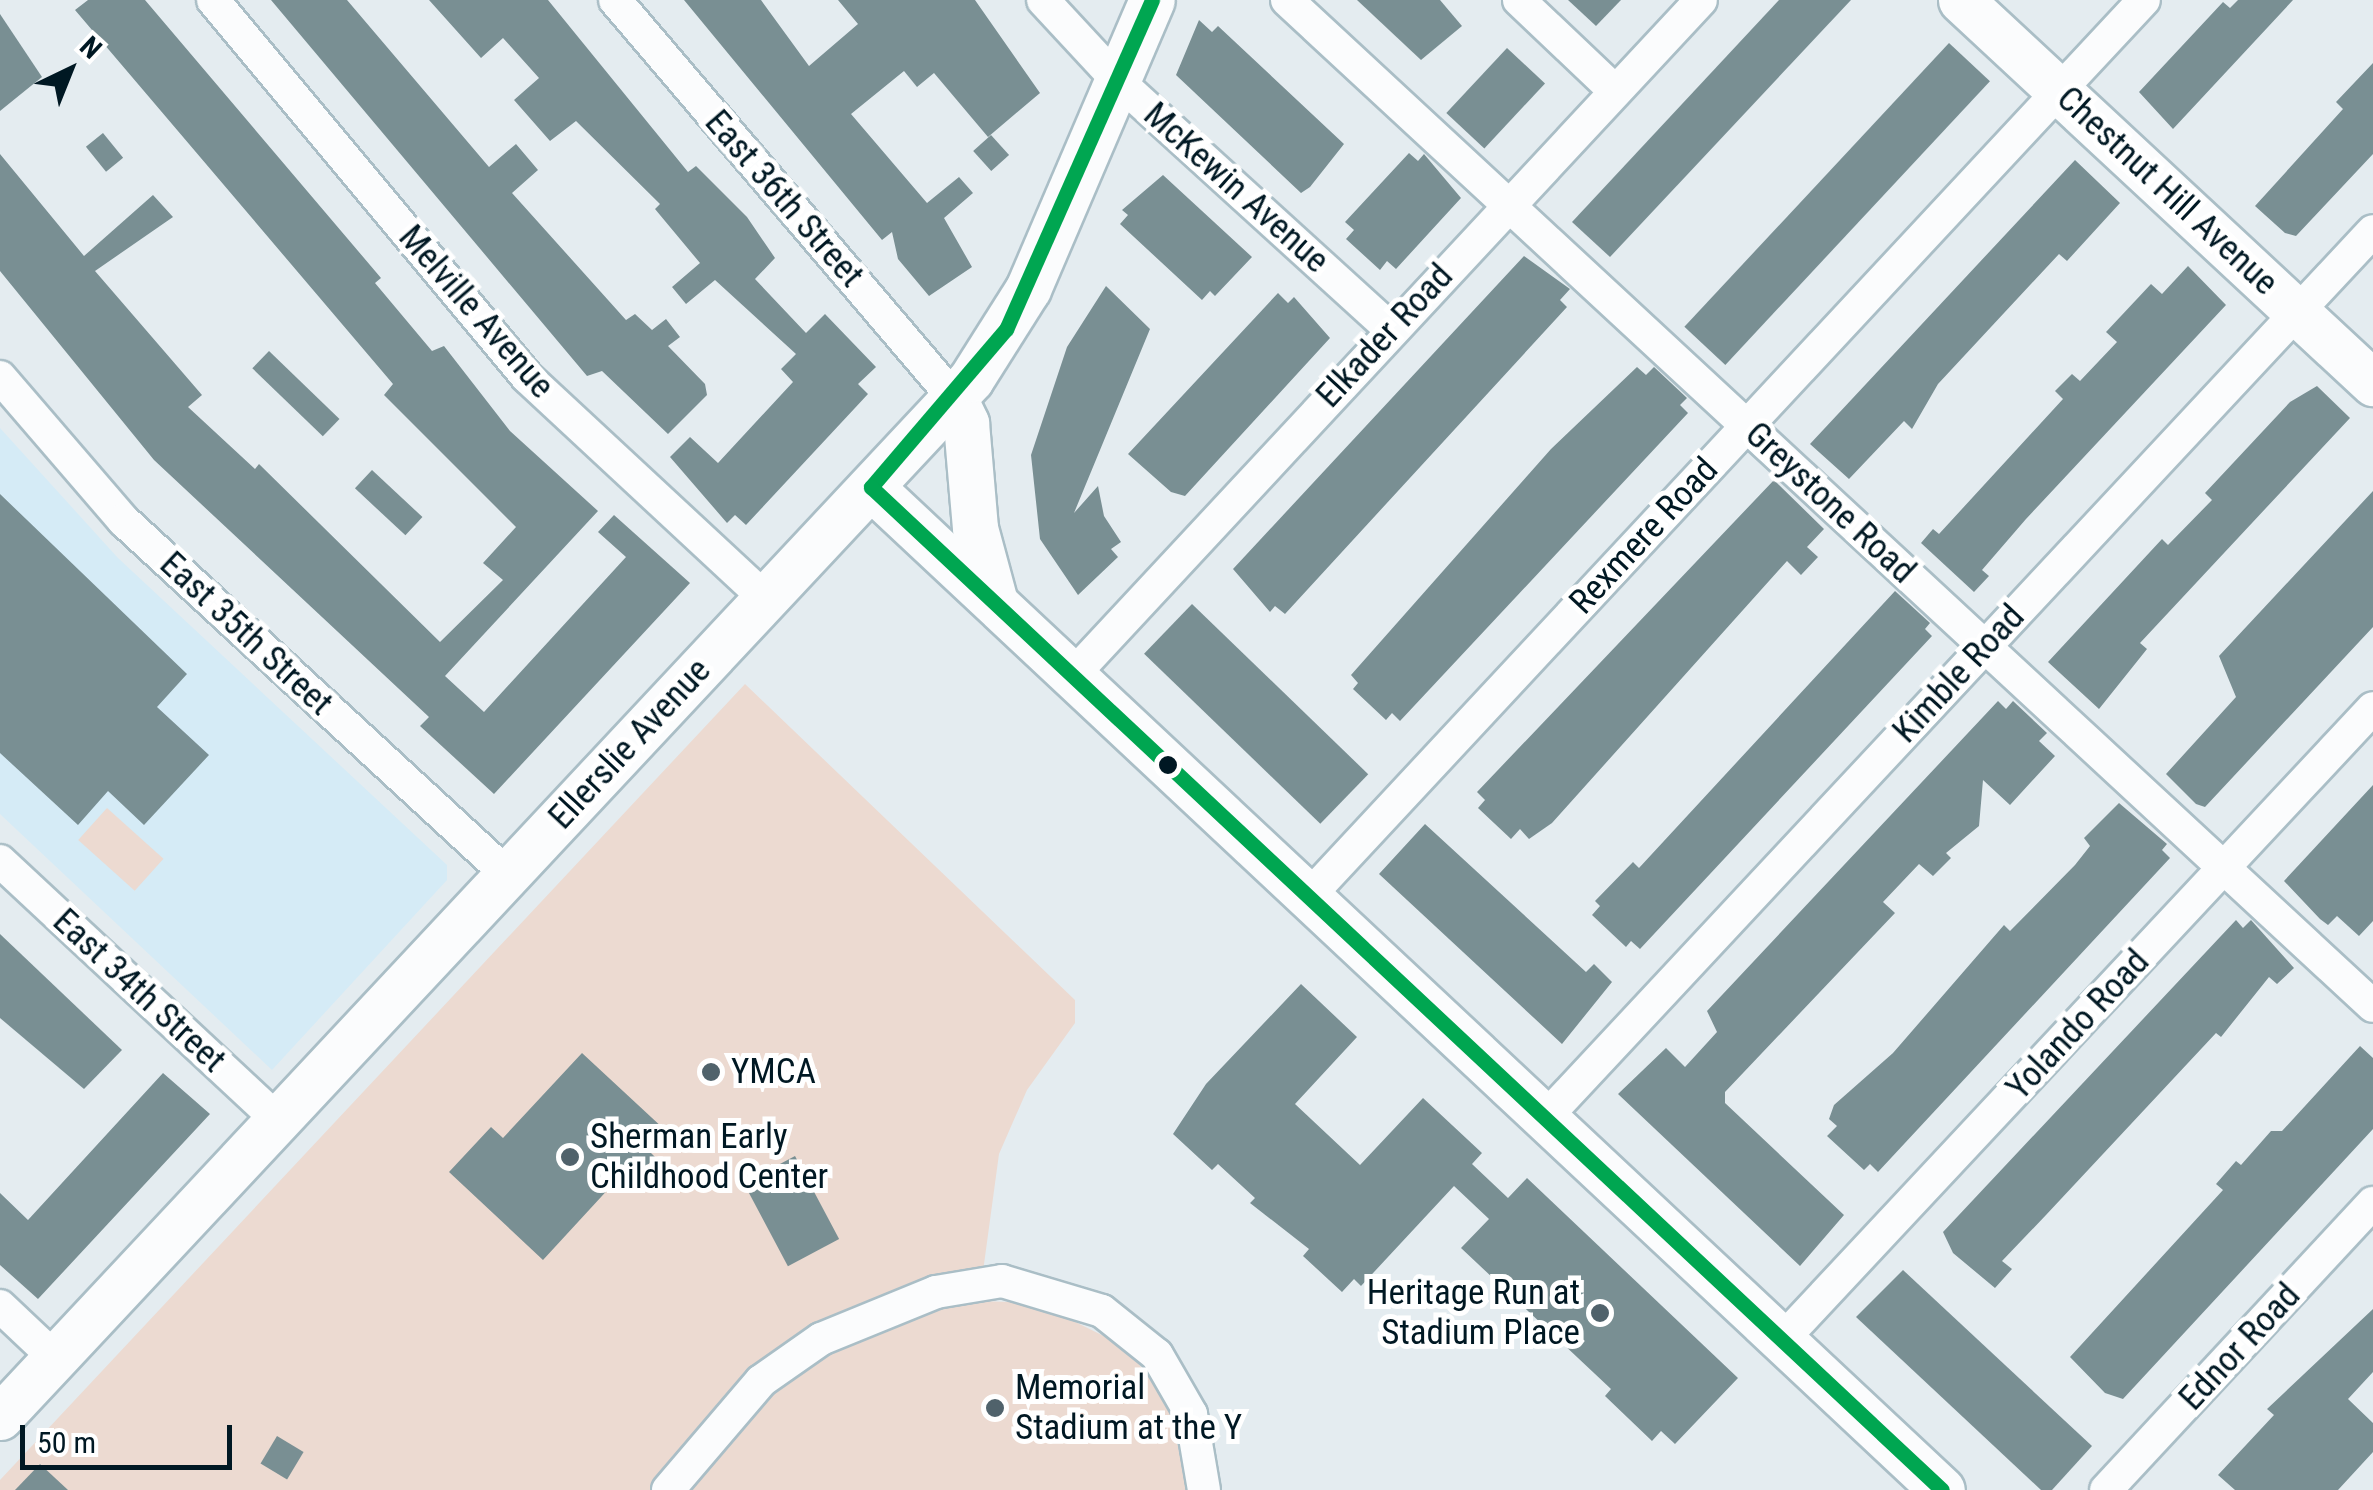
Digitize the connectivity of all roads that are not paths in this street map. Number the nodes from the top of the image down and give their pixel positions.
1 (212, 0) edge
2 (614, 0) edge
3 (1043, 0) edge
4 (1152, 0) edge
5 (1286, 0) edge
6 (1519, 0) edge
7 (1701, 0) edge
8 (1961, 0) edge
9 (2144, 0) edge
10 (1118, 81) junction
11 (1615, 91) junction
12 (2060, 92) junction
13 (1509, 206) junction
14 (2373, 231) edge
15 (2297, 312) junction
16 (1390, 329) junction
17 (0, 377) edge
18 (2373, 383) edge
19 (954, 398) junction
20 (1747, 426) junction
21 (871, 487) junction
22 (766, 599) junction
23 (996, 604) junction
24 (1984, 646) junction
25 (1072, 676) junction
26 (2373, 708) edge
27 (0, 860) edge
28 (2224, 868) junction
29 (508, 874) junction
30 (1308, 897) junction
31 (2373, 1006) edge
32 (1545, 1118) junction
33 (278, 1120) junction
34 (2373, 1203) edge
35 (0, 1306) edge
36 (1782, 1340) junction
37 (54, 1358) junction
38 (0, 1417) edge
39 (668, 1490) edge
40 (1204, 1490) edge
41 (1942, 1490) edge
42 (2106, 1490) edge

1 - 22 street, Melville Avenue
2 - 19 street, East 36th Street
3 - 10 street, McKewin Avenue
4 - 10 street, Ellerslie Avenue
5 - 13 street, Greystone Road
6 - 11 street
7 - 11 street, Elkader Road
8 - 12 street, Chestnut Hill Avenue
9 - 12 street, Rexmere Road
10 - 16 street, McKewin Avenue
10 - 19 street, Ellerslie Avenue
11 - 13 street, Elkader Road
12 - 15 street, Chestnut Hill Avenue
12 - 20 street, Rexmere Road
13 - 16 street, Elkader Road
13 - 20 street, Greystone Road
14 - 15 street, Kimble Road
15 - 18 street, Chestnut Hill Avenue
15 - 24 street, Kimble Road
16 - 25 street, Elkader Road
17 - 29 street, East 35th Street
19 - 21 street, Ellerslie Avenue
19 - 23 street
20 - 24 street, Greystone Road
20 - 30 street, Rexmere Road
21 - 22 street, Ellerslie Avenue
21 - 23 street
22 - 29 street, Ellerslie Avenue
23 - 25 street
24 - 28 street, Greystone Road
24 - 32 street, Kimble Road
25 - 30 street
26 - 28 street, Yolando Road
27 - 33 street, East 34th Street
28 - 31 street, Greystone Road
28 - 36 street, Yolando Road
29 - 33 street, Ellerslie Avenue
30 - 32 street
32 - 36 street
33 - 37 street, Ellerslie Avenue
34 - 42 street, Ednor Road
35 - 37 street
36 - 41 street
37 - 38 street, Ellerslie Avenue
39 - 40 street

